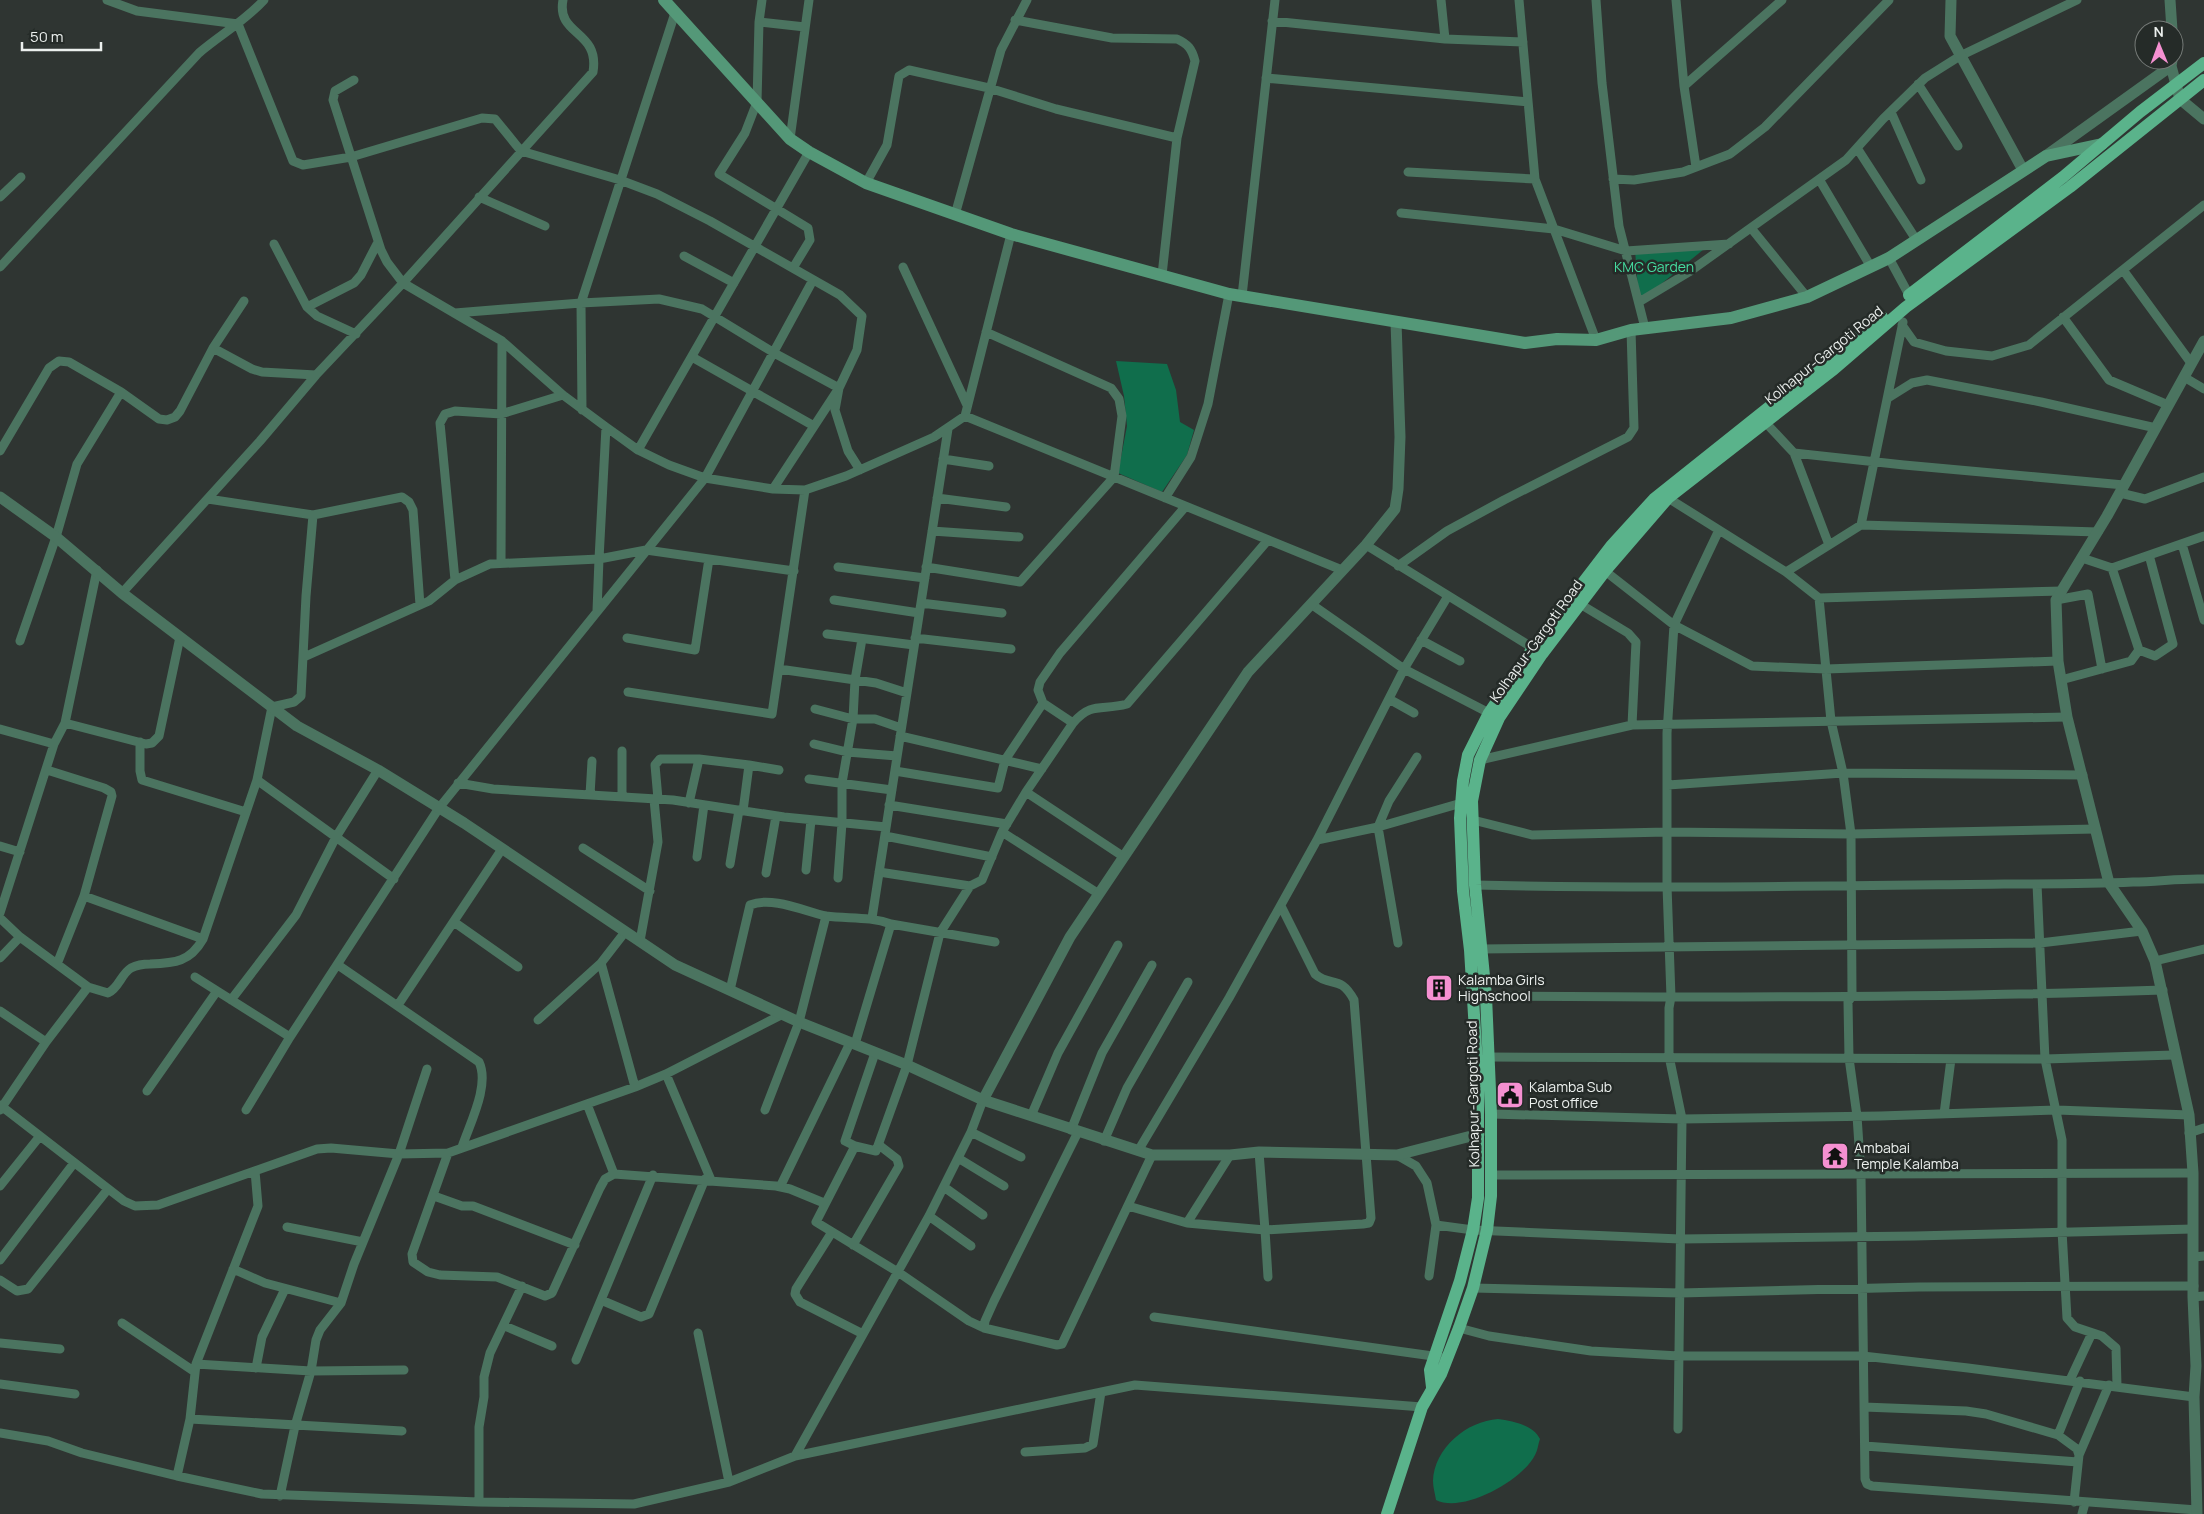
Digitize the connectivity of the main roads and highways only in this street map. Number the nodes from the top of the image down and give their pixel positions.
1 (664, 0) edge
2 (2204, 63) edge
3 (2204, 80) edge
4 (2102, 144) junction
5 (1910, 301) junction
6 (1537, 651) junction
7 (1494, 715) junction
8 (1466, 802) junction
9 (1432, 1387) junction
10 (1386, 1514) edge

1 - 4 main road
2 - 4 main road
3 - 5 main road, Kolhapur-Gargoti Road
4 - 5 main road
5 - 6 main road, Kolhapur-Gargoti Road
5 - 6 main road
6 - 7 main road
7 - 8 main road, Kolhapur-Gargoti Road
7 - 8 main road
8 - 9 main road
8 - 9 main road, Kolhapur-Gargoti Road
9 - 10 main road, Kolhapur-Gargoti Road

